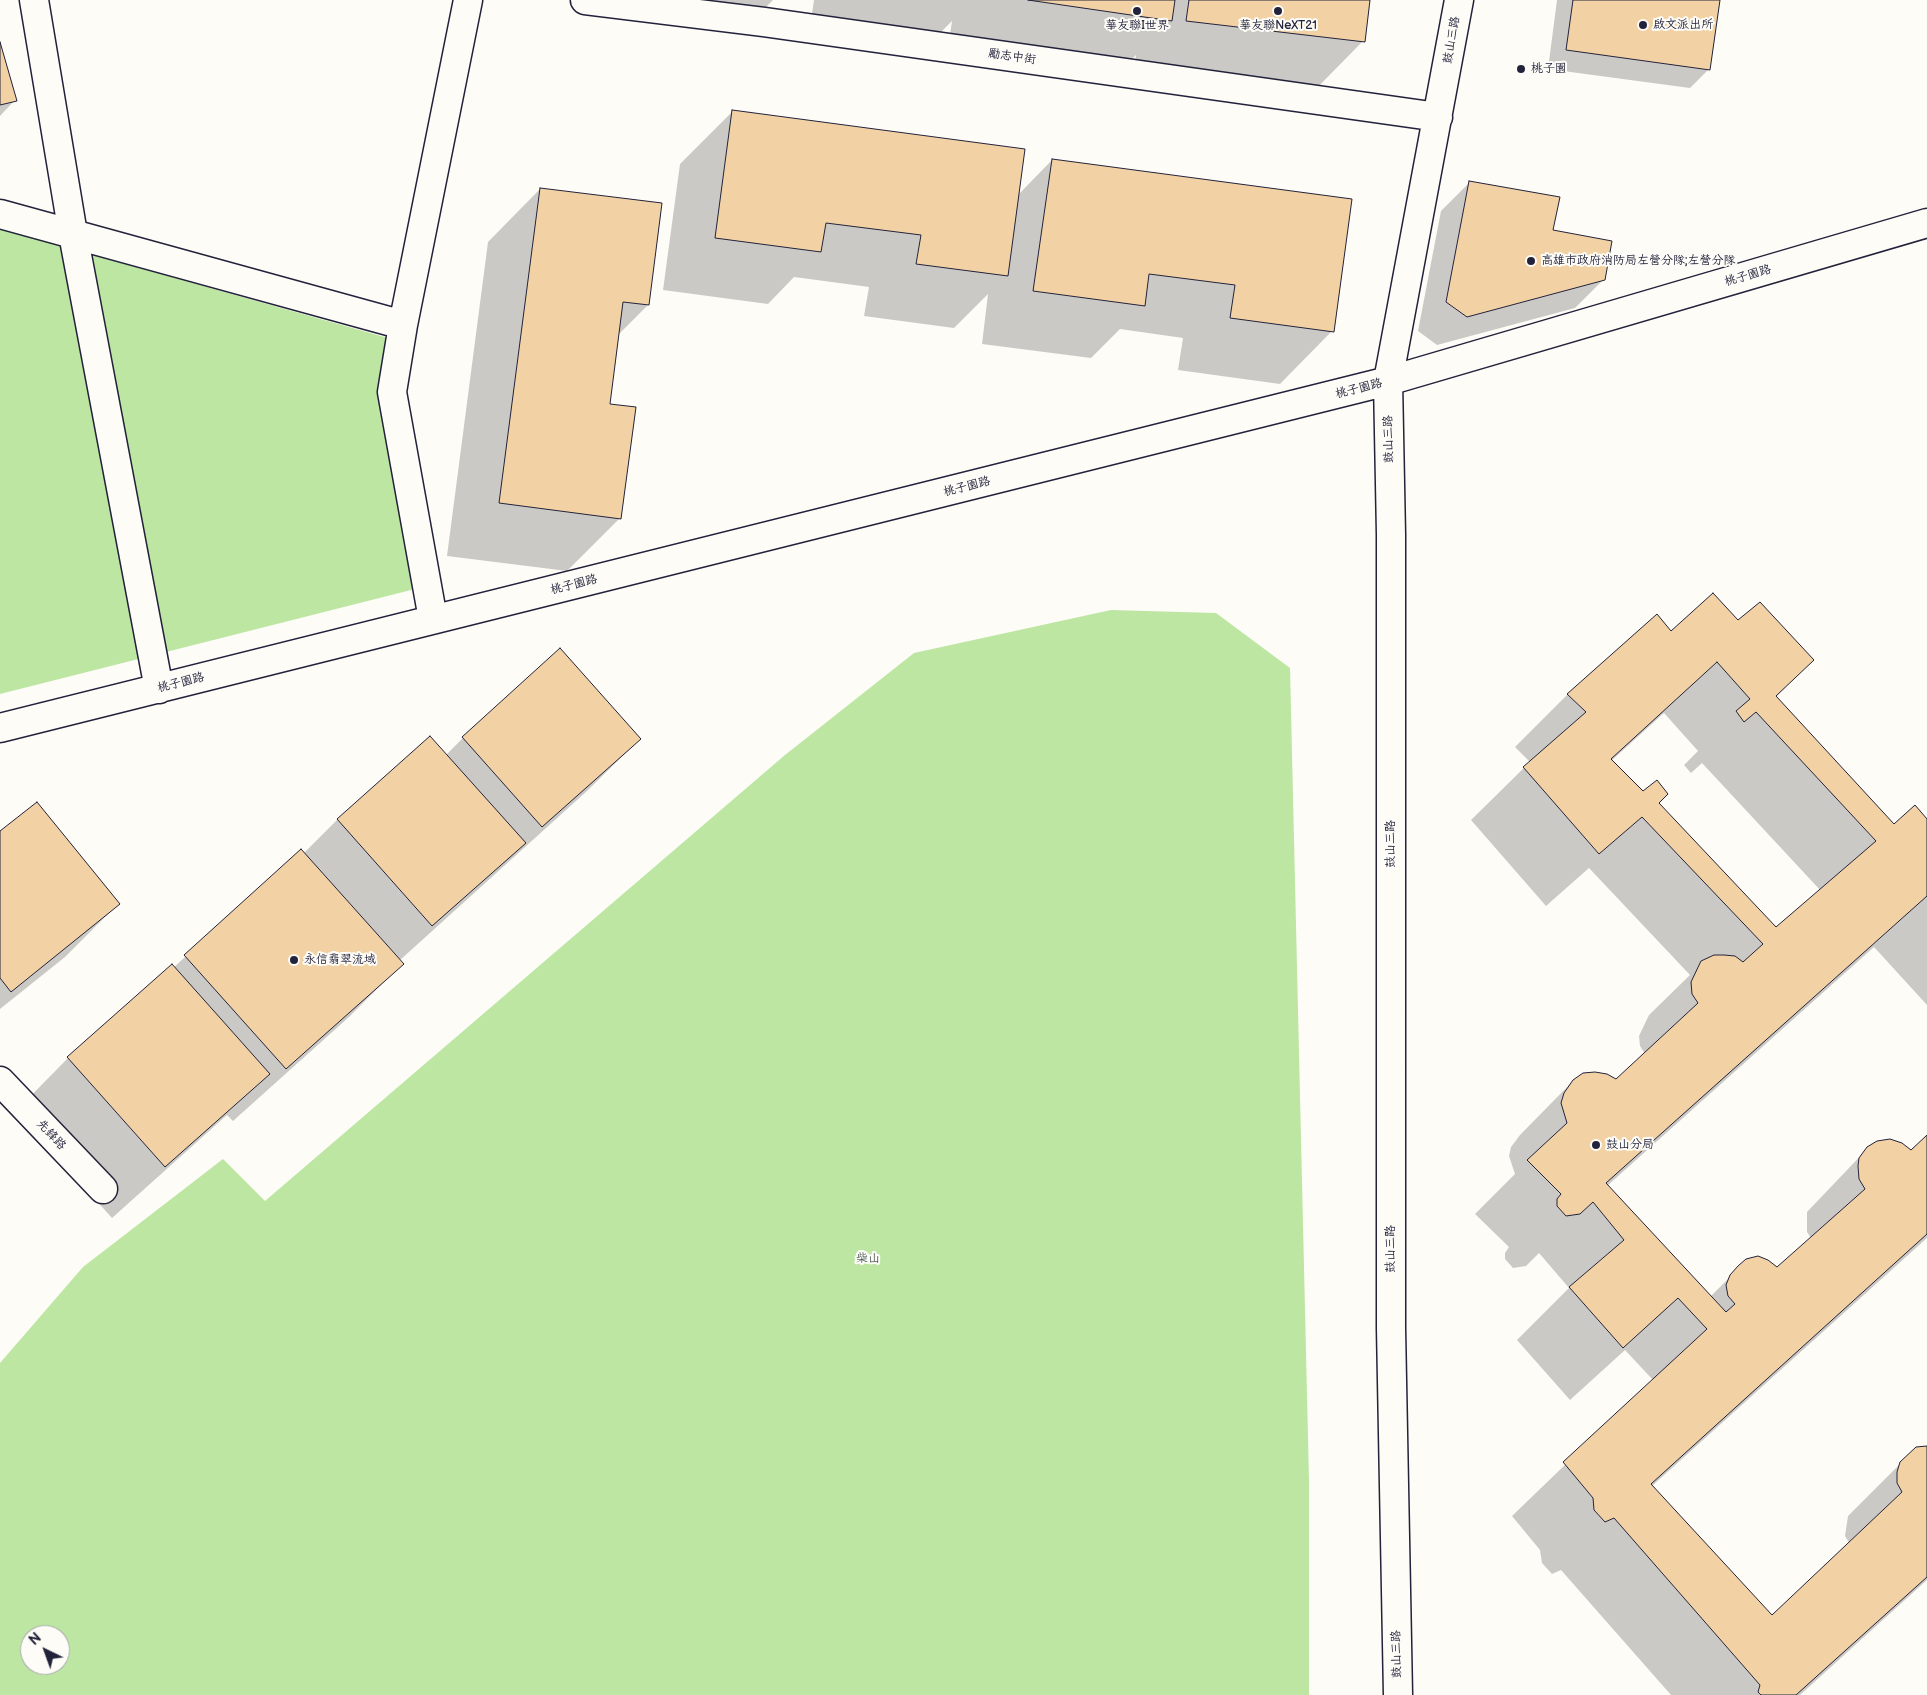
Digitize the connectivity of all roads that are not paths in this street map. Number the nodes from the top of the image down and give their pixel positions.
1 (34, 0) edge
2 (468, 0) edge
3 (585, 0) edge
4 (1459, 0) edge
5 (1438, 116) junction
6 (0, 214) edge
7 (1927, 223) edge
8 (73, 234) junction
9 (403, 325) junction
10 (1388, 381) junction
11 (433, 619) junction
12 (159, 689) junction
13 (0, 728) edge
14 (0, 1081) edge
15 (103, 1189) dead end
16 (1398, 1695) edge

1 - 8 street
2 - 9 street
3 - 5 street, 勵志中街
4 - 5 street, 鼓山三路
5 - 10 street, 鼓山三路
6 - 8 street
7 - 10 street, 桃子園路
8 - 9 street
8 - 12 street
9 - 11 street
10 - 11 street, 桃子園路
10 - 16 street, 鼓山三路
11 - 12 street, 桃子園路
12 - 13 street, 桃子園路
14 - 15 street, 先鋒路

